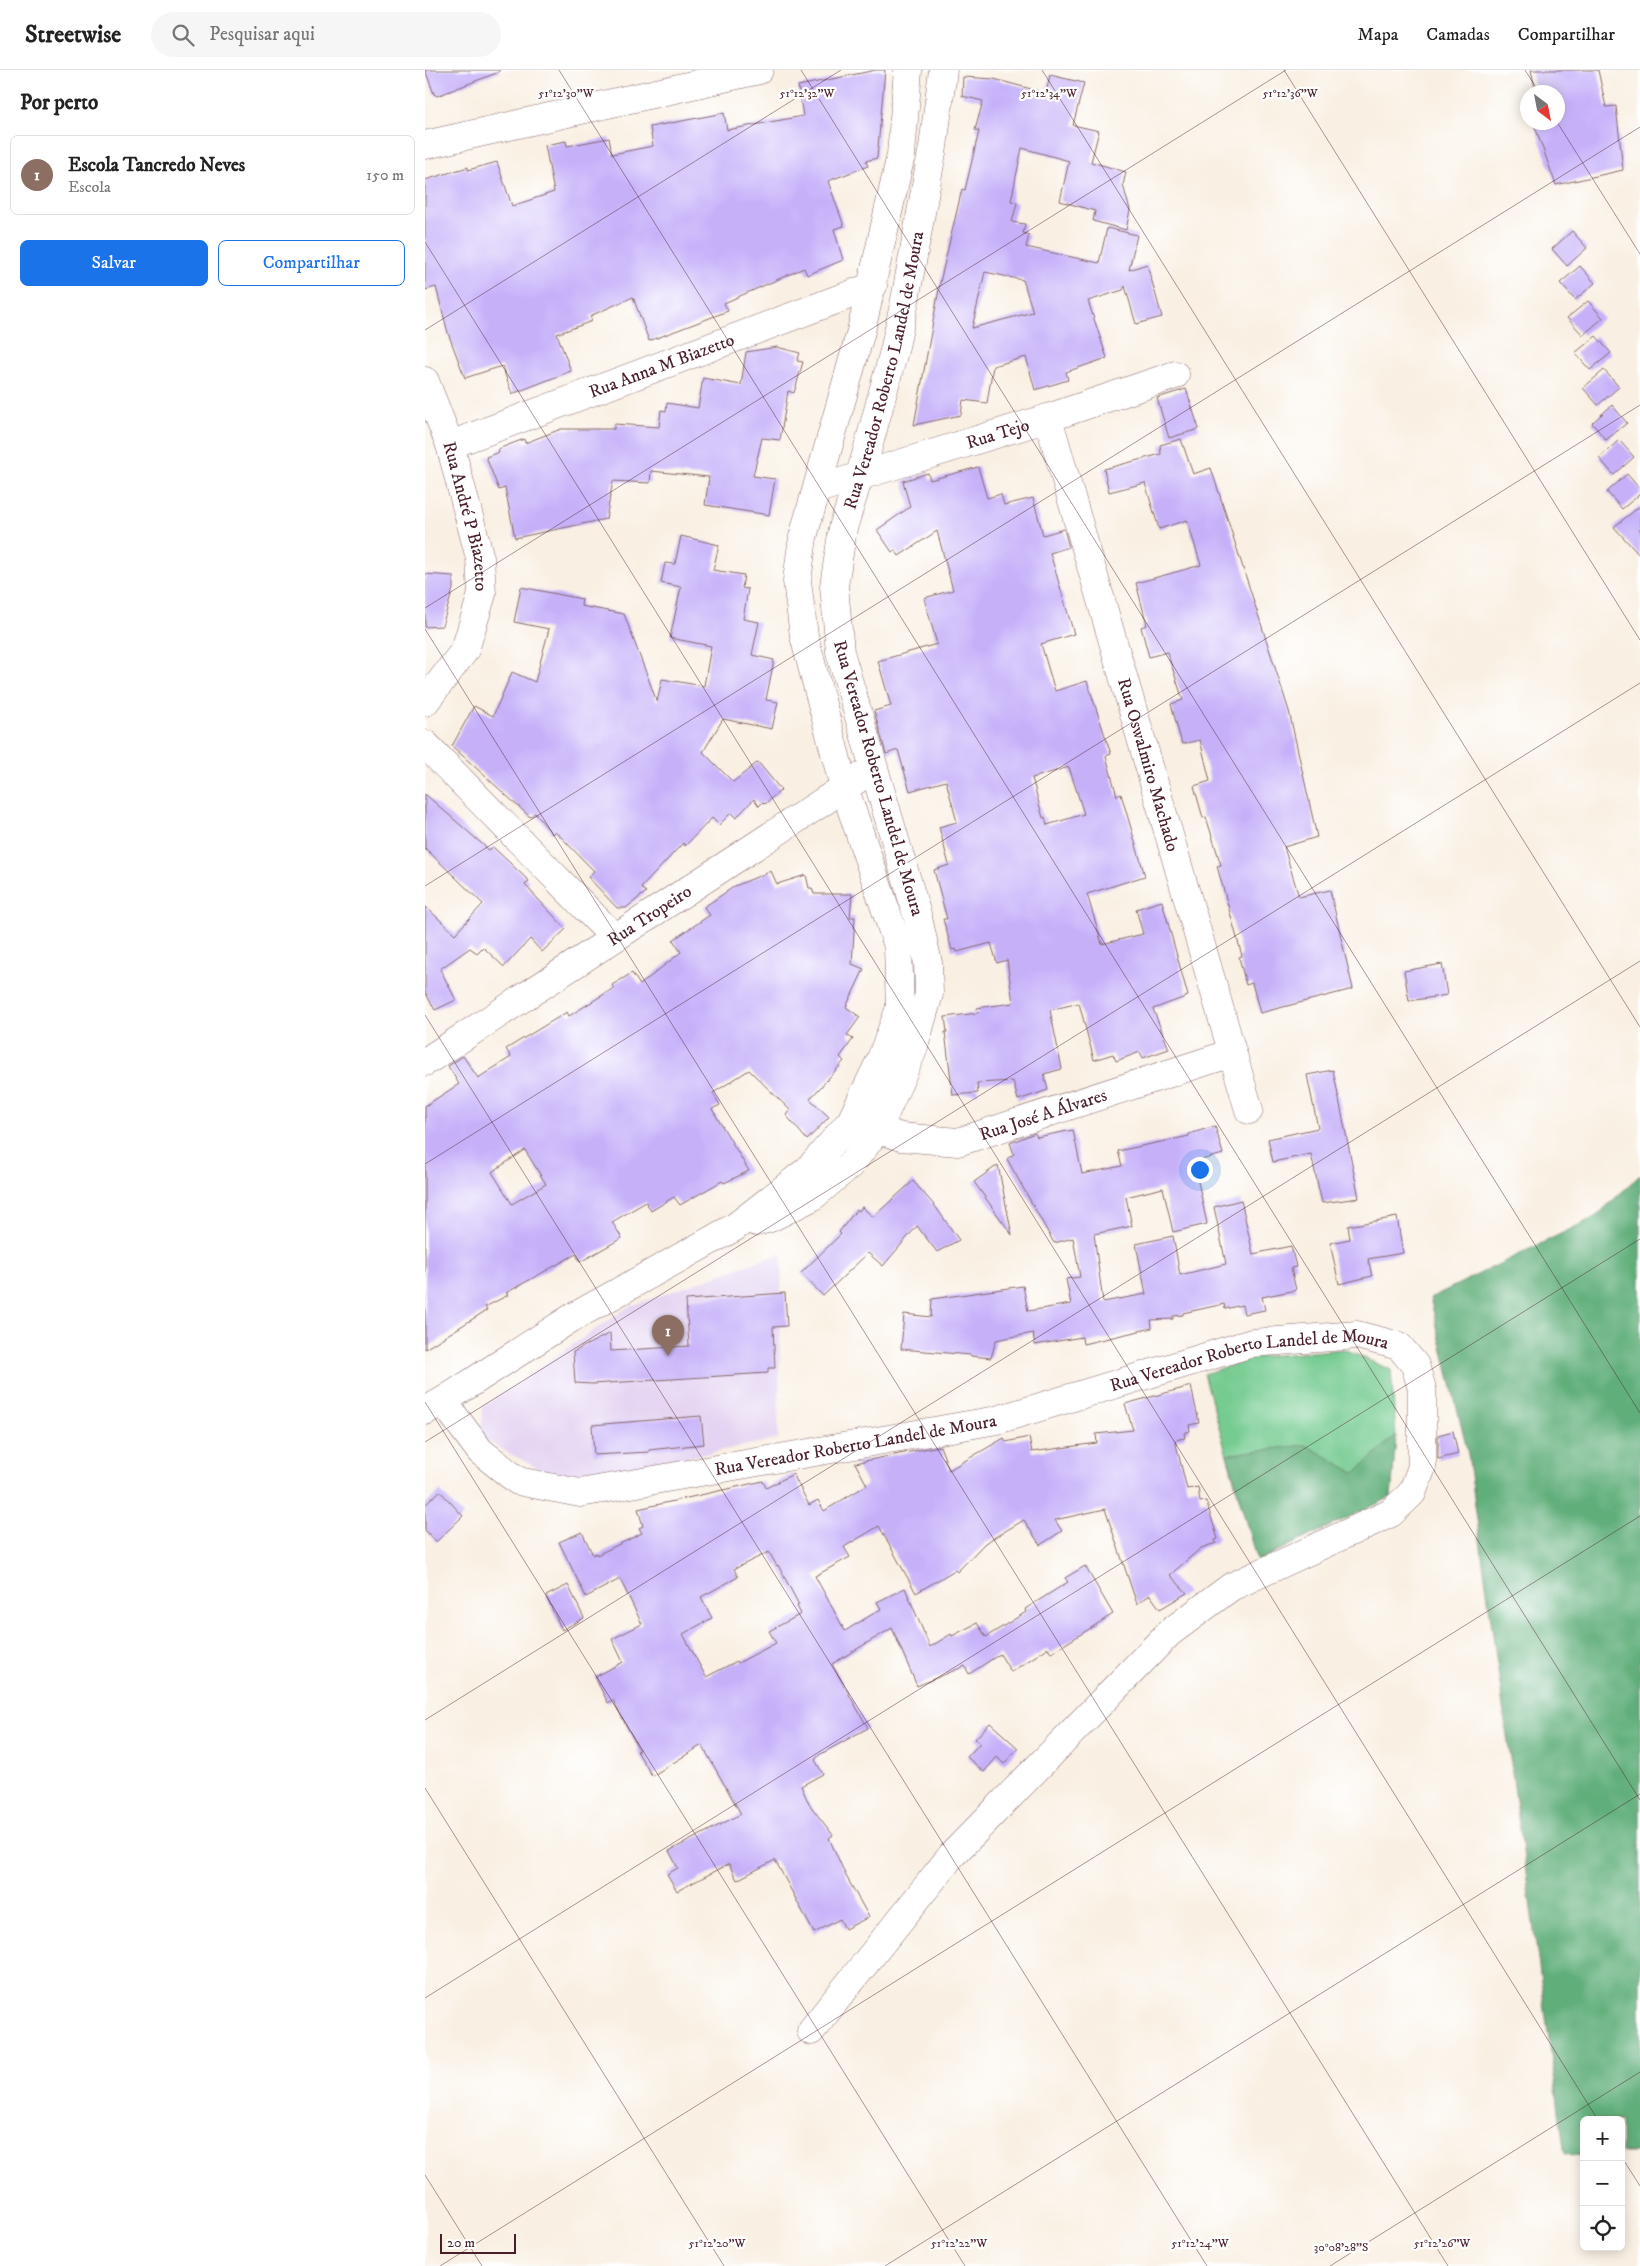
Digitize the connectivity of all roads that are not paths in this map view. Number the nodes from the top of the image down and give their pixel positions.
1 (759, 70) edge
2 (908, 70) edge
3 (943, 70) edge
4 (425, 145) edge
5 (873, 286) junction
6 (1175, 375) dead end
7 (425, 381) edge
8 (1048, 418) junction
9 (450, 444) junction
10 (859, 476) junction
11 (818, 489) junction
12 (425, 702) edge
13 (425, 744) edge
14 (873, 769) junction
15 (845, 786) junction
16 (614, 937) junction
17 (1232, 1053) junction
18 (425, 1062) edge
19 (1249, 1110) dead end
20 (851, 1121) junction
21 (878, 1129) junction
22 (735, 1227) junction
23 (434, 1406) edge
24 (811, 2031) dead end

1 - 4 street
2 - 5 street, Rua Vereador Roberto Landel de Moura
3 - 10 street, Rua Vereador Roberto Landel de Moura
5 - 9 street, Rua Anna M Biazetto
5 - 11 street, Rua Vereador Roberto Landel de Moura
6 - 8 street, Rua Tejo
7 - 9 street, Rua André P Biazetto
8 - 10 street, Rua Tejo
8 - 17 street, Rua Oswalmiro Machado
9 - 12 street, Rua André P Biazetto
10 - 11 street, Rua Tejo
10 - 14 street, Rua Vereador Roberto Landel de Moura
11 - 15 street, Rua Vereador Roberto Landel de Moura
13 - 16 street
14 - 15 street, Rua Tropeiro
14 - 21 street, Rua Vereador Roberto Landel de Moura
15 - 16 street, Rua Tropeiro
15 - 20 street, Rua Vereador Roberto Landel de Moura
16 - 18 street, Rua Tropeiro
17 - 19 street, Rua Oswalmiro Machado
17 - 21 street, Rua José A Álvares
20 - 21 street, Rua José A Álvares
20 - 22 street, Rua Vereador Roberto Landel de Moura
21 - 22 street, Rua Vereador Roberto Landel de Moura
22 - 23 street, Rua Vereador Roberto Landel de Moura
23 - 24 street, Rua Vereador Roberto Landel de Moura

